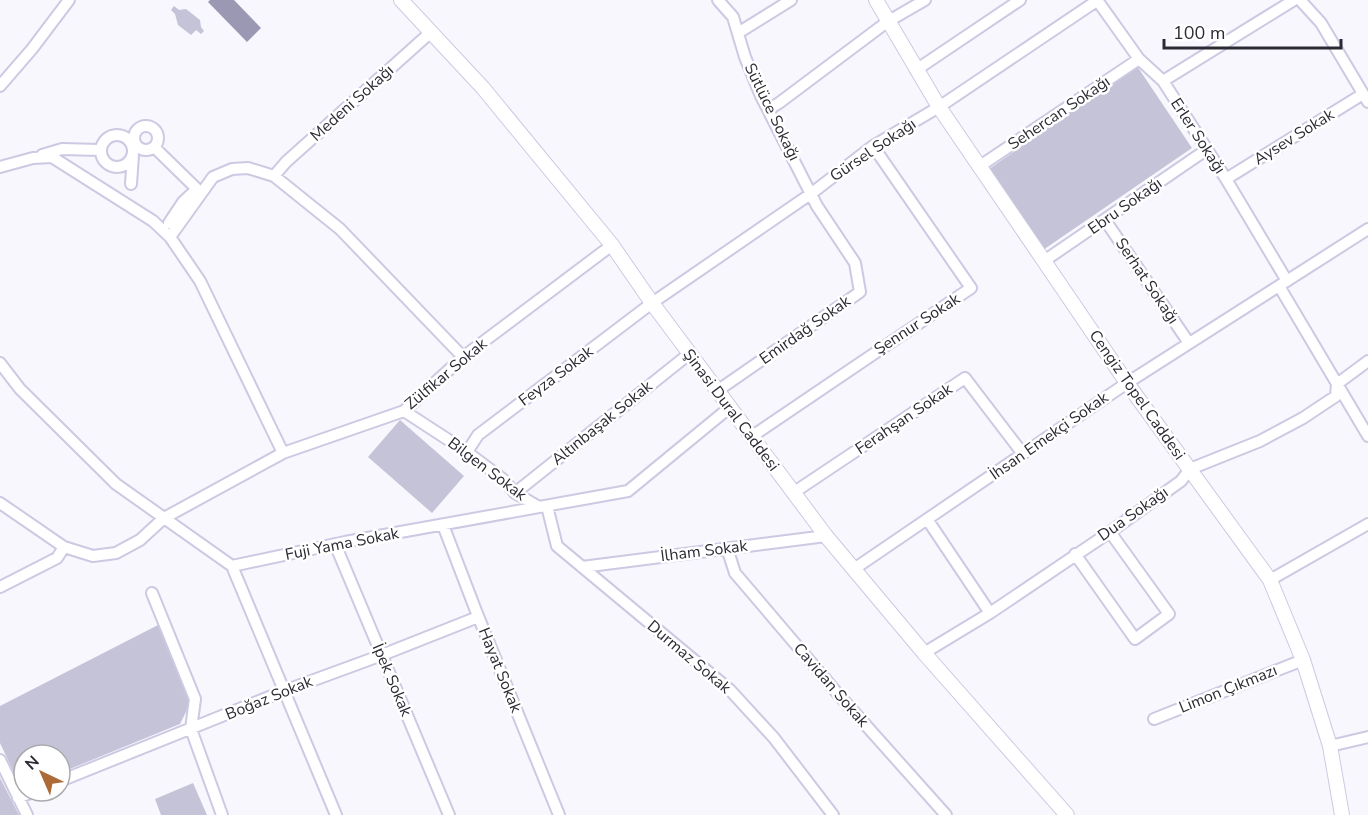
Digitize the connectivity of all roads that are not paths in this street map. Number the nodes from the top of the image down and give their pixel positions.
1 (69, 0) edge
2 (401, 0) edge
3 (718, 0) edge
4 (791, 0) edge
5 (876, 0) edge
6 (925, 0) edge
7 (1020, 0) edge
8 (1097, 0) edge
9 (1294, 0) edge
10 (1300, 0) edge
11 (887, 22) junction
12 (431, 32) junction
13 (738, 33) junction
14 (1139, 59) junction
15 (916, 70) junction
16 (1163, 81) junction
17 (0, 86) edge
18 (1365, 98) edge
19 (939, 107) junction
20 (769, 109) junction
21 (873, 146) junction
22 (154, 147) junction
23 (100, 150) junction
24 (1206, 150) junction
25 (136, 152) junction
26 (33, 158) junction
27 (980, 166) junction
28 (0, 167) edge
29 (274, 176) junction
30 (1226, 179) junction
31 (131, 184) dead end
32 (199, 191) junction
33 (812, 193) junction
34 (1105, 220) junction
35 (170, 223) dead end
36 (1368, 229) edge
37 (170, 237) junction
38 (612, 245) junction
39 (1044, 261) junction
40 (1283, 283) junction
41 (652, 303) junction
42 (1189, 343) junction
43 (689, 354) junction
44 (463, 357) junction
45 (1368, 361) edge
46 (0, 363) edge
47 (1127, 382) junction
48 (1337, 384) junction
49 (717, 392) junction
50 (729, 408) junction
51 (404, 411) junction
52 (1368, 436) edge
53 (751, 437) junction
54 (466, 452) junction
55 (283, 453) junction
56 (1023, 454) junction
57 (1190, 469) junction
58 (515, 493) junction
59 (793, 493) junction
60 (0, 503) edge
61 (543, 506) junction
62 (164, 518) junction
63 (927, 519) junction
64 (1368, 524) edge
65 (443, 525) junction
66 (1110, 532) junction
67 (826, 536) junction
68 (335, 544) junction
69 (64, 547) junction
70 (727, 548) junction
71 (1075, 554) junction
72 (232, 566) junction
73 (582, 567) junction
74 (854, 569) junction
75 (1270, 580) junction
76 (0, 588) edge
77 (152, 593) dead end
78 (990, 613) junction
79 (478, 617) junction
80 (924, 653) junction
81 (382, 655) junction
82 (1303, 660) junction
83 (284, 691) junction
84 (1154, 719) dead end
85 (191, 729) junction
86 (1368, 737) edge
87 (1330, 746) junction
88 (0, 760) edge
89 (72, 776) edge
90 (12, 785) edge
91 (222, 815) edge
92 (336, 815) edge
93 (449, 815) edge
94 (559, 815) edge
95 (833, 815) edge
96 (946, 815) edge
97 (1067, 815) edge
98 (1342, 815) edge

1 - 17 street
2 - 12 street, Şinasi Dural Caddesi
3 - 13 street, Sütlüce Sokağı
4 - 13 street
5 - 11 street, Cengiz Topel Caddesi
6 - 11 street
7 - 15 street
8 - 14 street, Erler Sokağı
8 - 19 street, Gürsel Sokağı
9 - 16 street
10 - 18 street
11 - 15 street, Cengiz Topel Caddesi
11 - 20 street
12 - 29 street, Medeni Sokağı
12 - 38 street, Şinasi Dural Caddesi
13 - 20 street, Sütlüce Sokağı
14 - 16 street, Erler Sokağı
14 - 27 street, Sehercan Sokağı
15 - 19 street, Cengiz Topel Caddesi
16 - 24 street, Erler Sokağı
18 - 30 street, Aysev Sokak
19 - 21 street, Gürsel Sokağı
19 - 27 street, Cengiz Topel Caddesi
20 - 33 street, Sütlüce Sokağı
21 - 33 street, Gürsel Sokağı
21 - 53 street, Şennur Sokak
22 - 25 street
22 - 25 street
22 - 32 street
23 - 25 street
23 - 25 street
23 - 26 street
24 - 30 street, Erler Sokağı
24 - 34 street, Ebru Sokağı
25 - 31 street
26 - 28 street
26 - 37 street
27 - 39 street, Cengiz Topel Caddesi
29 - 32 street
29 - 44 street
30 - 40 street, Erler Sokağı
32 - 35 street
32 - 37 street
33 - 41 street, Gürsel Sokağı
33 - 49 street, Emirdağ Sokak
34 - 39 street, Ebru Sokağı
34 - 42 street, Serhat Sokağı
36 - 40 street, İhsan Emekçi Sokak
37 - 55 street
38 - 41 street, Şinasi Dural Caddesi
38 - 44 street, Zülfikar Sokak
39 - 47 street, Cengiz Topel Caddesi
40 - 42 street, İhsan Emekçi Sokak
40 - 48 street, Erler Sokağı
41 - 43 street, Şinasi Dural Caddesi
41 - 54 street, Feyza Sokak
42 - 47 street, İhsan Emekçi Sokak
43 - 49 street, Şinasi Dural Caddesi
43 - 58 street, Altınbaşak Sokak
44 - 51 street, Zülfikar Sokak
45 - 48 street, Dua Sokağı
46 - 62 street
47 - 56 street, İhsan Emekçi Sokak
47 - 57 street, Cengiz Topel Caddesi
48 - 52 street, Erler Sokağı
48 - 57 street, Dua Sokağı
49 - 50 street, Şinasi Dural Caddesi
50 - 53 street, Şinasi Dural Caddesi
50 - 61 street, Fuji Yama Sokak
51 - 54 street, Bilgen Sokak
51 - 55 street, Zülfikar Sokak
53 - 59 street, Şinasi Dural Caddesi
54 - 58 street, Bilgen Sokak
55 - 62 street, Zülfikar Sokak
56 - 59 street, Ferahşan Sokak
56 - 63 street, İhsan Emekçi Sokak
57 - 66 street, Dua Sokağı
57 - 75 street, Cengiz Topel Caddesi
58 - 61 street, Bilgen Sokak
59 - 67 street, Şinasi Dural Caddesi
60 - 69 street, Zülfikar Sokak
61 - 65 street, Fuji Yama Sokak
61 - 73 street, Durmaz Sokak
62 - 69 street, Zülfikar Sokak
62 - 72 street
63 - 74 street, İhsan Emekçi Sokak
63 - 78 street
64 - 75 street
65 - 68 street, Fuji Yama Sokak
65 - 79 street, Hayat Sokak
66 - 71 street, Dua Sokağı
66 - 71 street
67 - 70 street, İlham Sokak
67 - 74 street, Şinasi Dural Caddesi
68 - 72 street, Fuji Yama Sokak
68 - 81 street, İpek Sokak
69 - 76 street
70 - 73 street, İlham Sokak
70 - 96 street, Cavidan Sokak
71 - 78 street, Dua Sokağı
72 - 83 street
73 - 95 street, Durmaz Sokak
74 - 80 street, Şinasi Dural Caddesi
75 - 82 street, Cengiz Topel Caddesi
77 - 85 street
78 - 80 street, Dua Sokağı
79 - 81 street, Boğaz Sokak
79 - 94 street, Hayat Sokak
80 - 97 street, Şinasi Dural Caddesi
81 - 83 street, Boğaz Sokak
81 - 93 street, İpek Sokak
82 - 84 street, Limon Çıkmazı
82 - 87 street, Cengiz Topel Caddesi
83 - 85 street, Boğaz Sokak
83 - 92 street
85 - 89 street, Boğaz Sokak
85 - 91 street
86 - 87 street
87 - 98 street, Cengiz Topel Caddesi
88 - 90 street

